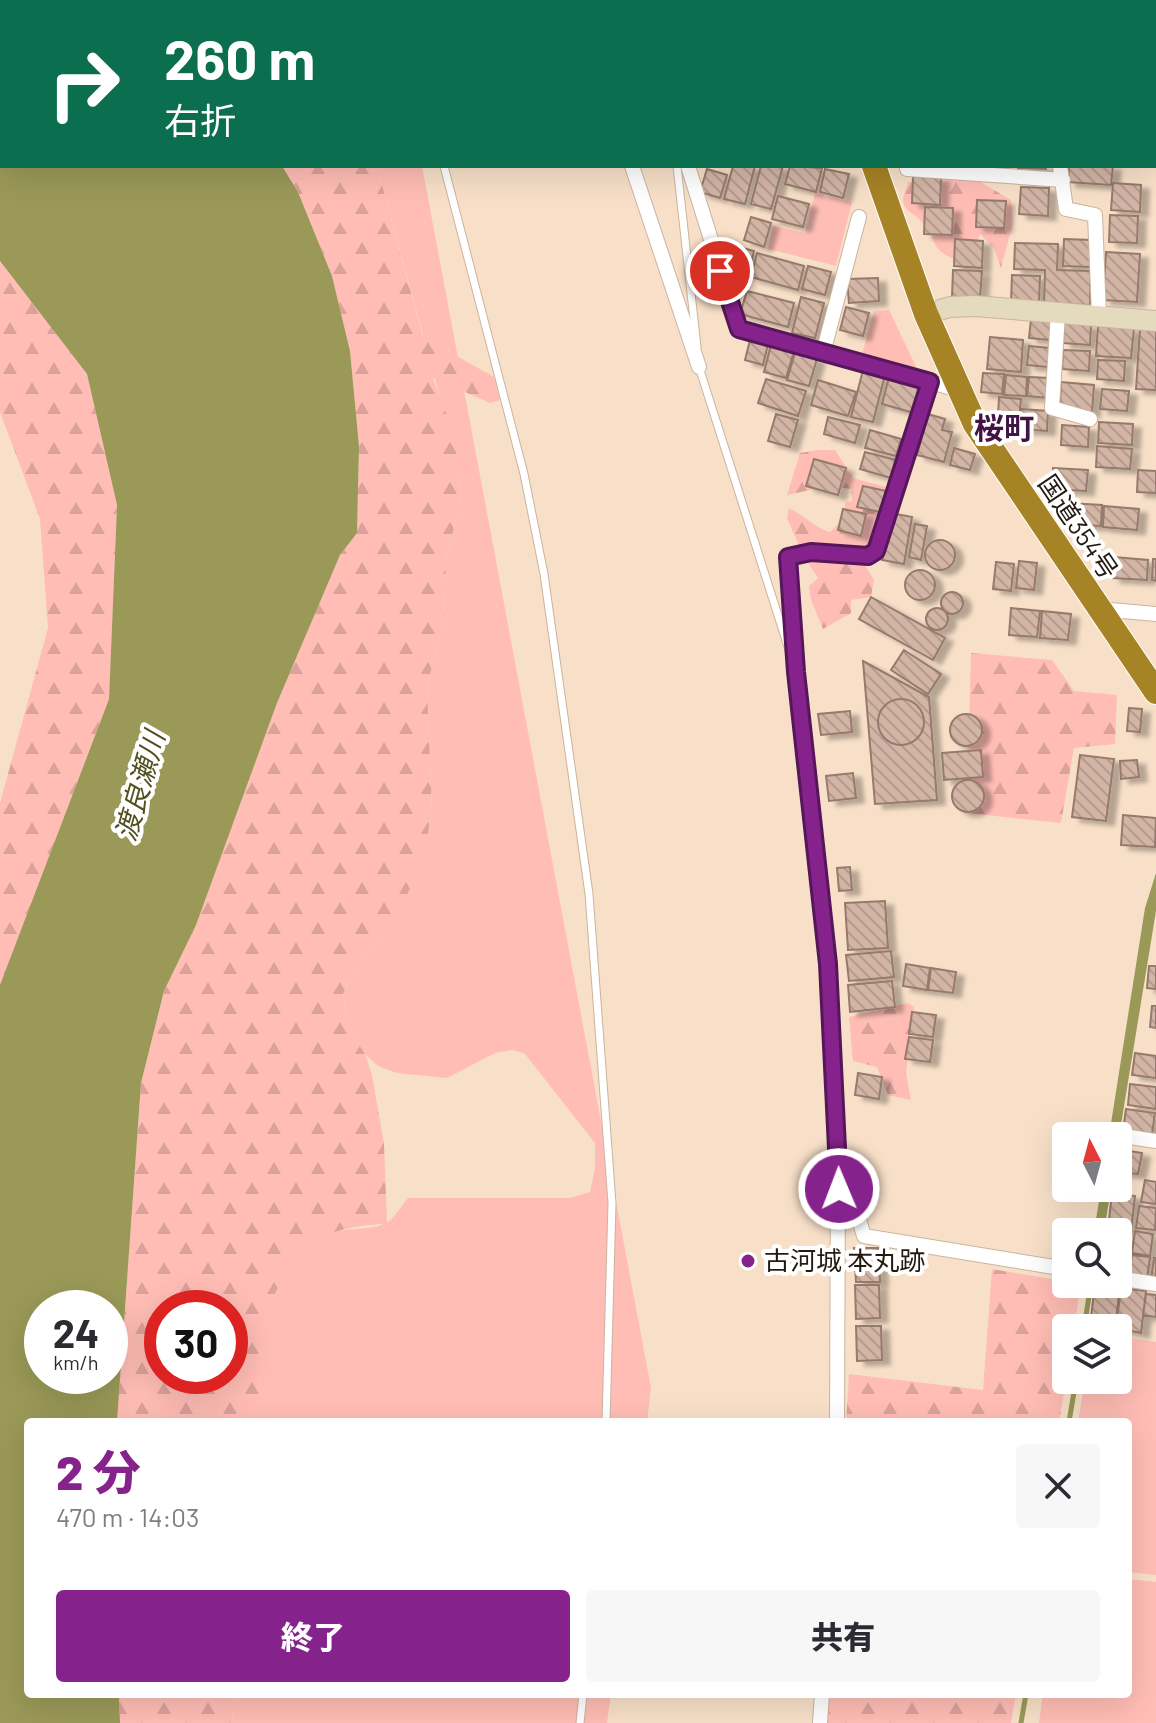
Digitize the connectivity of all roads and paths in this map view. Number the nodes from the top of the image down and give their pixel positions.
1 (445, 168) edge
2 (633, 168) edge
3 (677, 168) edge
4 (689, 168) edge
5 (875, 168) edge
6 (907, 169) dead end
7 (1062, 173) edge
8 (859, 217) dead end
9 (1058, 313) junction
10 (926, 314) junction
11 (1099, 316) junction
12 (1156, 321) edge
13 (823, 353) junction
14 (699, 367) junction
15 (930, 382) junction
16 (959, 390) junction
17 (1090, 419) dead end
18 (1100, 609) junction
19 (1156, 614) edge
20 (796, 672) junction
21 (1156, 692) edge
22 (1132, 1137) edge
23 (1156, 1141) edge
24 (838, 1166) junction
25 (1052, 1267) edge
26 (1132, 1280) edge
27 (1156, 1284) edge
28 (606, 1418) edge
29 (837, 1418) edge
30 (583, 1698) edge
31 (822, 1698) edge
32 (580, 1723) edge
33 (820, 1723) edge

1 - 28 lane
2 - 14 street
3 - 14 lane
4 - 13 street
5 - 10 highway, 国道354号
6 - 7 street
7 - 11 street
8 - 13 street
9 - 10 street
9 - 11 street
9 - 17 street
10 - 16 highway, 国道354号
11 - 12 street
13 - 15 street
14 - 20 lane
15 - 16 street
15 - 20 lane
16 - 18 highway, 国道354号
18 - 19 street
18 - 21 highway, 国道354号
20 - 24 lane
22 - 23 street
24 - 25 street
24 - 29 street
26 - 27 street
30 - 32 lane
31 - 33 street

